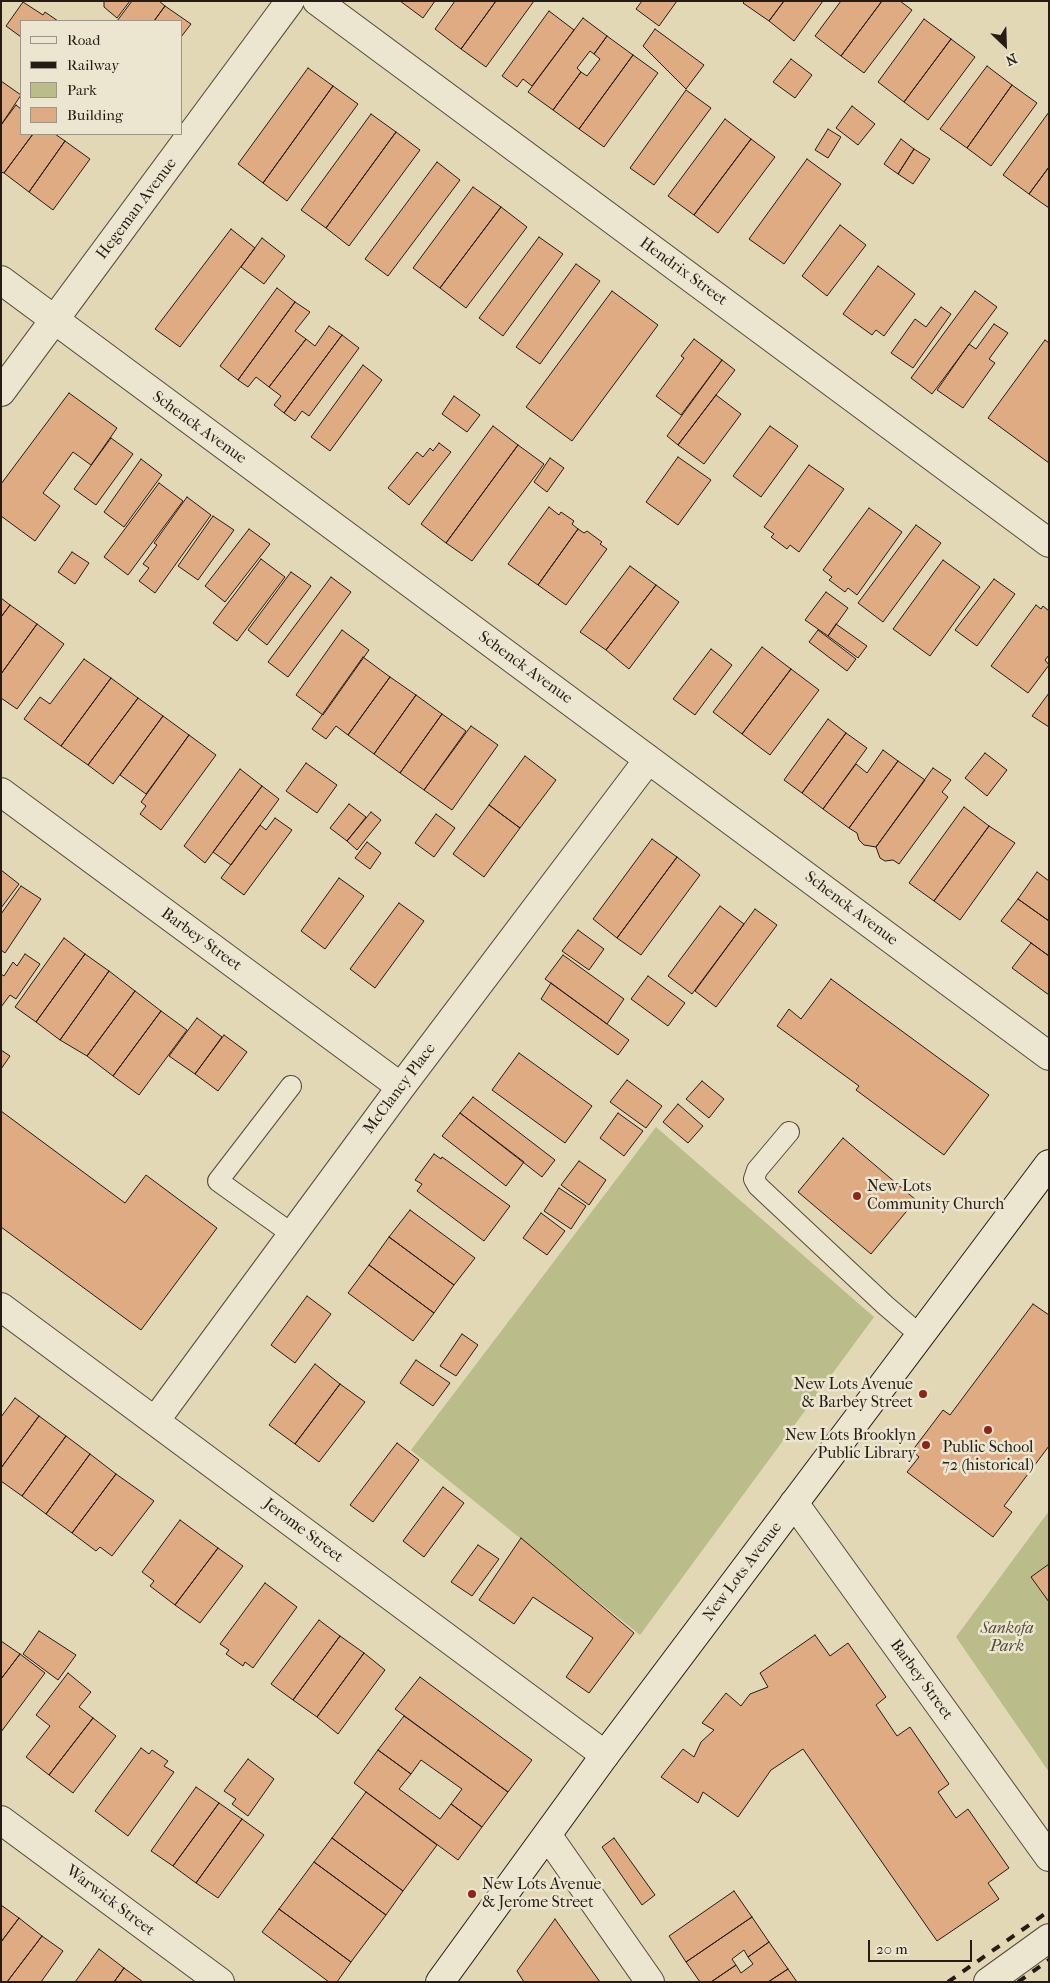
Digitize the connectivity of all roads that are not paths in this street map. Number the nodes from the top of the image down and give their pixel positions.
1 (290, 1) edge
2 (317, 1) edge
3 (1, 280) edge
4 (54, 320) junction
5 (1, 392) edge
6 (1049, 543) edge
7 (648, 760) junction
8 (1, 792) edge
9 (1049, 1056) edge
10 (291, 1086) dead end
11 (401, 1087) junction
12 (789, 1132) dead end
13 (1049, 1164) edge
14 (292, 1234) junction
15 (1, 1307) edge
16 (920, 1335) junction
17 (155, 1421) junction
18 (794, 1503) junction
19 (605, 1755) junction
20 (1, 1820) edge
21 (548, 1836) junction
22 (1049, 1857) edge
23 (1049, 1938) edge
24 (220, 1982) edge
25 (440, 1982) edge
26 (650, 1982) edge
27 (988, 1982) edge

1 - 4 street, Hegeman Avenue
2 - 6 street, Hendrix Street
3 - 4 street, Schenck Avenue
4 - 5 street, Hegeman Avenue
4 - 7 street, Schenck Avenue
7 - 9 street, Schenck Avenue
7 - 11 street, McClancy Place
8 - 11 street, Barbey Street
10 - 14 lane
11 - 14 street, McClancy Place
12 - 16 lane
13 - 16 street, New Lots Avenue
14 - 17 street, McClancy Place
15 - 17 street, Jerome Street
16 - 18 street, New Lots Avenue
17 - 19 street, Jerome Street
18 - 19 street, New Lots Avenue
18 - 22 street, Barbey Street
19 - 21 street, New Lots Avenue
20 - 24 street, Warwick Street
21 - 25 street, New Lots Avenue
21 - 26 street
23 - 27 street

